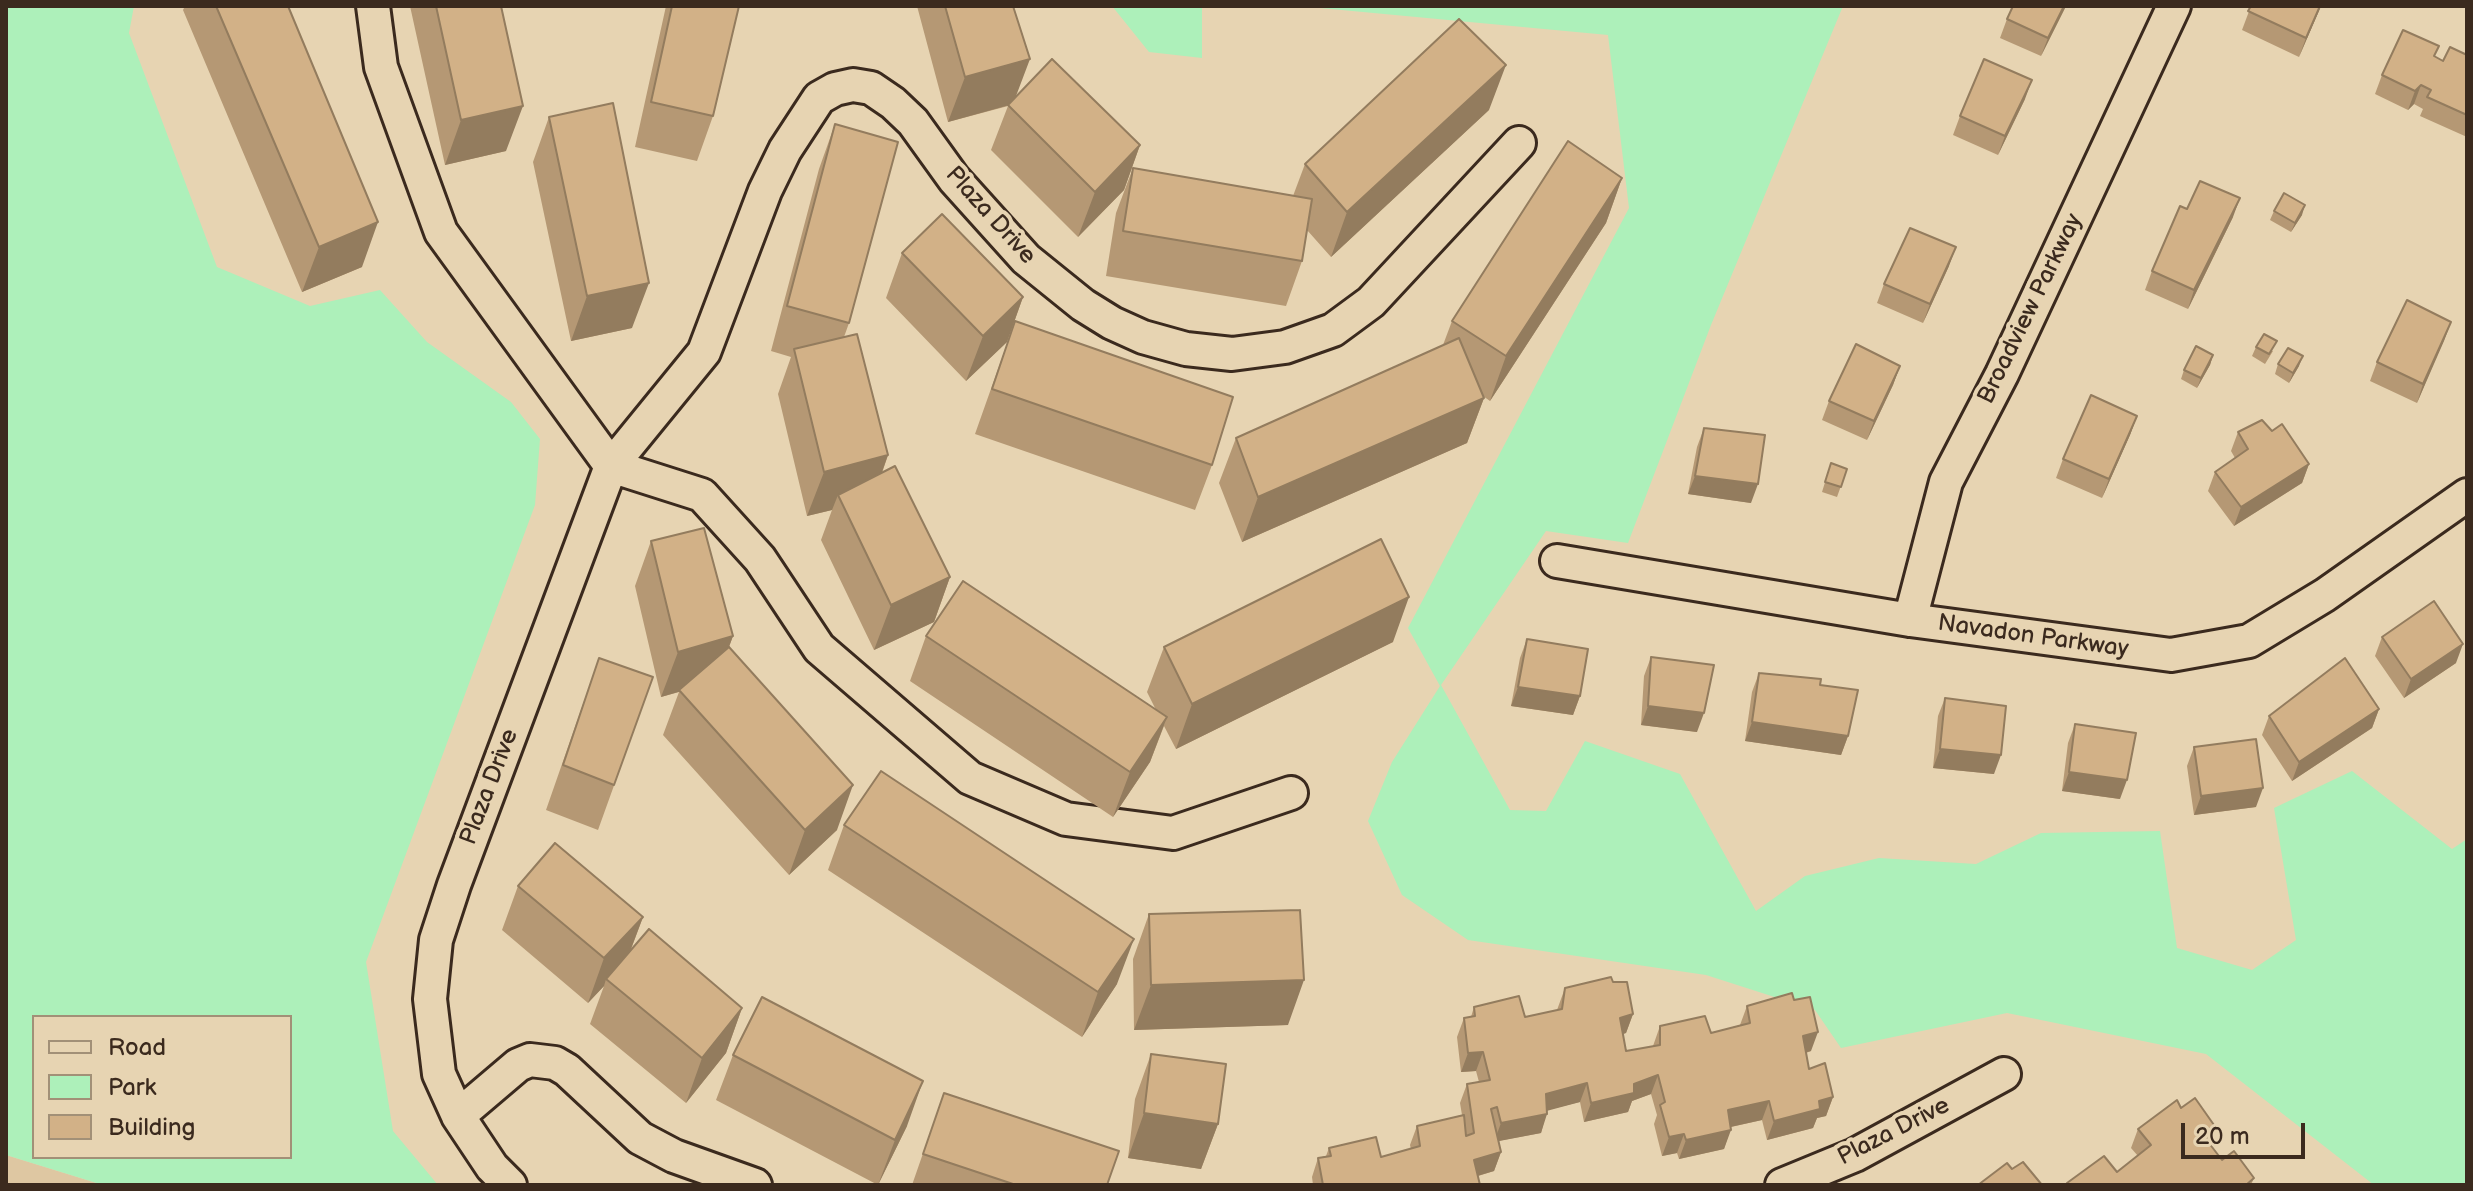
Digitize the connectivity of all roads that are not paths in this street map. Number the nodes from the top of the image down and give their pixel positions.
1 (373, 6) edge
2 (2174, 6) edge
3 (1519, 143) dead end
4 (611, 466) junction
5 (2467, 495) edge
6 (1557, 561) dead end
7 (1910, 620) junction
8 (1291, 793) dead end
9 (2004, 1074) dead end
10 (458, 1116) junction
11 (510, 1185) edge
12 (755, 1185) edge
13 (1782, 1185) edge

1 - 4 street
2 - 7 street, Broadview Parkway
3 - 4 street, Plaza Drive
4 - 8 street
4 - 10 street, Plaza Drive
5 - 7 street, Navadon Parkway
6 - 7 street, Navadon Parkway
9 - 13 street, Plaza Drive
10 - 11 street, Plaza Drive
10 - 12 street

